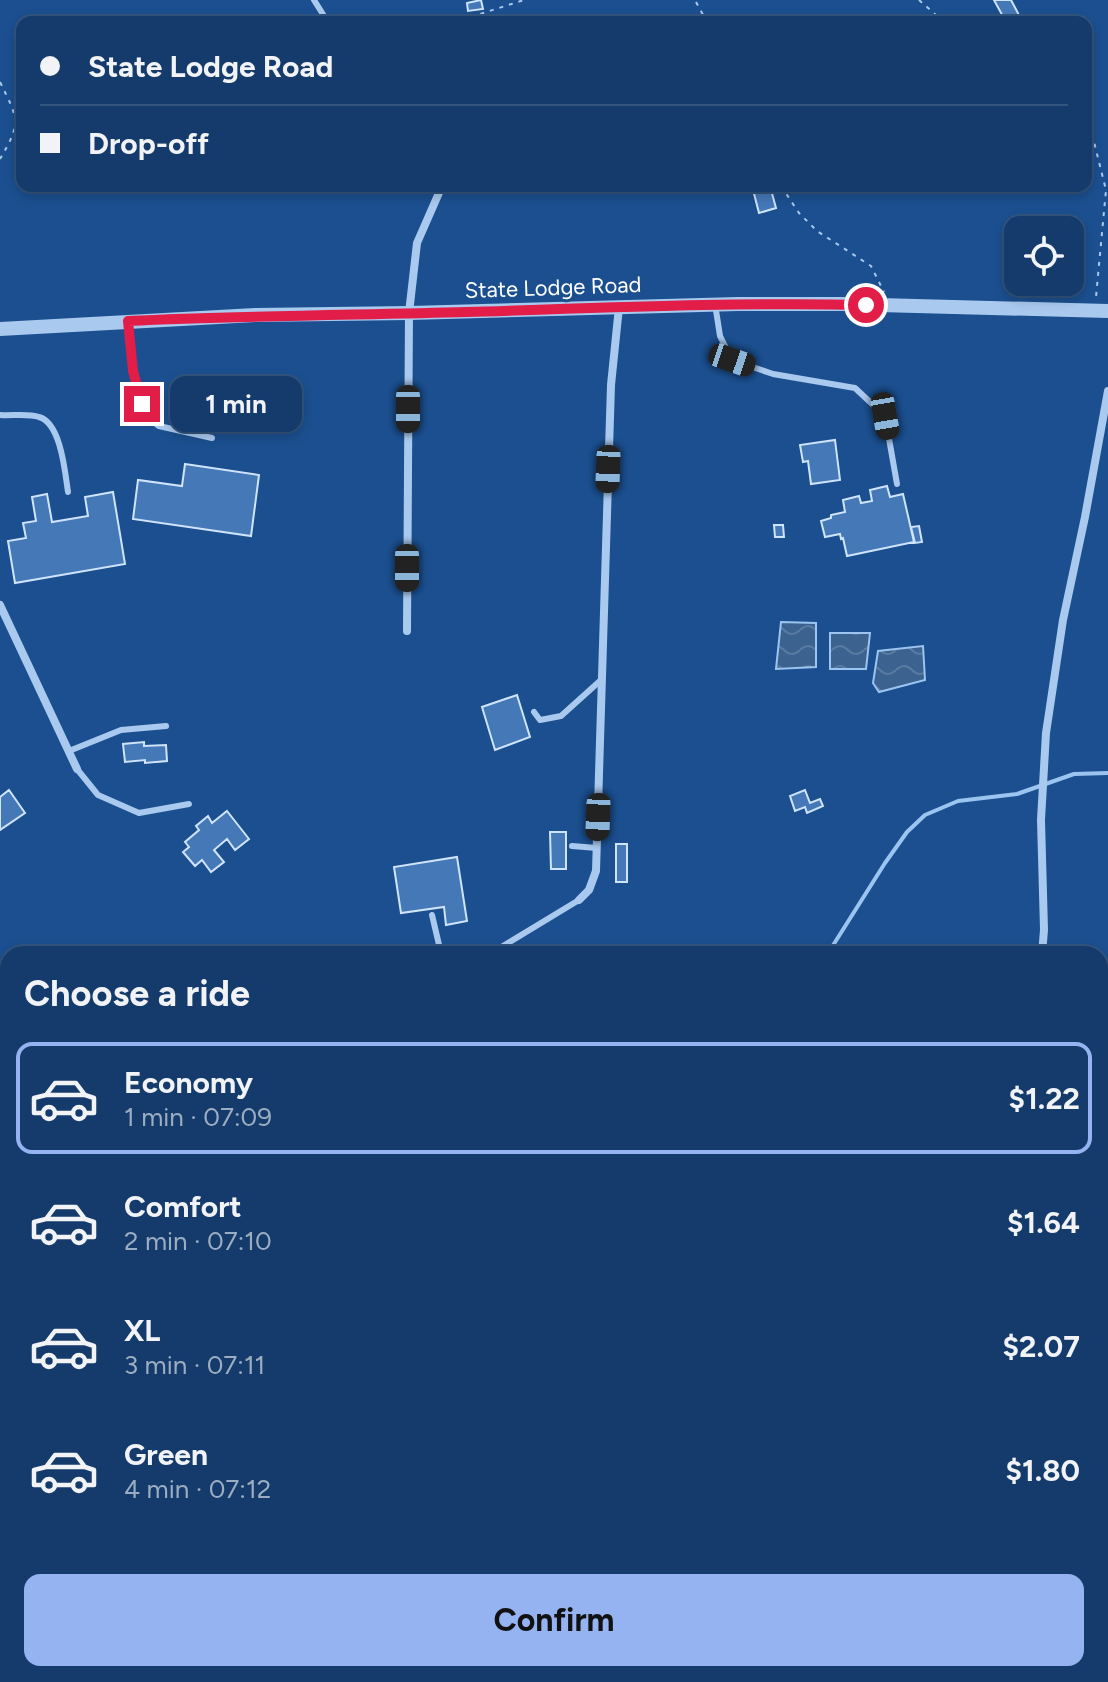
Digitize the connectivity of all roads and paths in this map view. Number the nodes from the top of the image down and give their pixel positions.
1 (524, 0) edge
2 (919, 0) edge
3 (696, 2) dead end
4 (468, 16) edge
5 (704, 16) edge
6 (937, 16) edge
7 (0, 82) edge
8 (1092, 134) edge
9 (0, 159) edge
10 (439, 192) edge
11 (785, 192) edge
12 (715, 304) junction
13 (890, 306) junction
14 (619, 307) junction
15 (1102, 311) edge
16 (409, 313) junction
17 (128, 321) junction
18 (0, 329) edge
19 (1108, 391) edge
20 (1108, 401) edge
21 (0, 415) edge
22 (212, 438) dead end
23 (897, 484) dead end
24 (68, 492) dead end
25 (0, 605) edge
26 (407, 631) dead end
27 (601, 680) junction
28 (534, 712) dead end
29 (166, 726) dead end
30 (69, 751) junction
31 (77, 769) joint
32 (189, 804) dead end
33 (572, 846) dead end
34 (597, 848) junction
35 (579, 900) joint
36 (432, 915) dead end
37 (439, 946) edge
38 (503, 946) edge
39 (1043, 946) edge

1 - 4 path
2 - 6 path
3 - 5 path
7 - 9 path
8 - 15 path
10 - 16 street
11 - 13 path
12 - 13 street, State Lodge Road
12 - 14 street, State Lodge Road
12 - 23 lane
13 - 15 street, State Lodge Road
14 - 16 street, State Lodge Road
14 - 27 street
16 - 17 street, State Lodge Road
16 - 26 street
17 - 18 street, State Lodge Road
17 - 22 lane
19 - 20 street
20 - 39 street
21 - 24 lane
25 - 30 street
27 - 28 lane
27 - 34 street
29 - 30 lane
30 - 31 street
31 - 32 lane
33 - 34 lane
34 - 35 street
35 - 38 lane
36 - 37 lane

